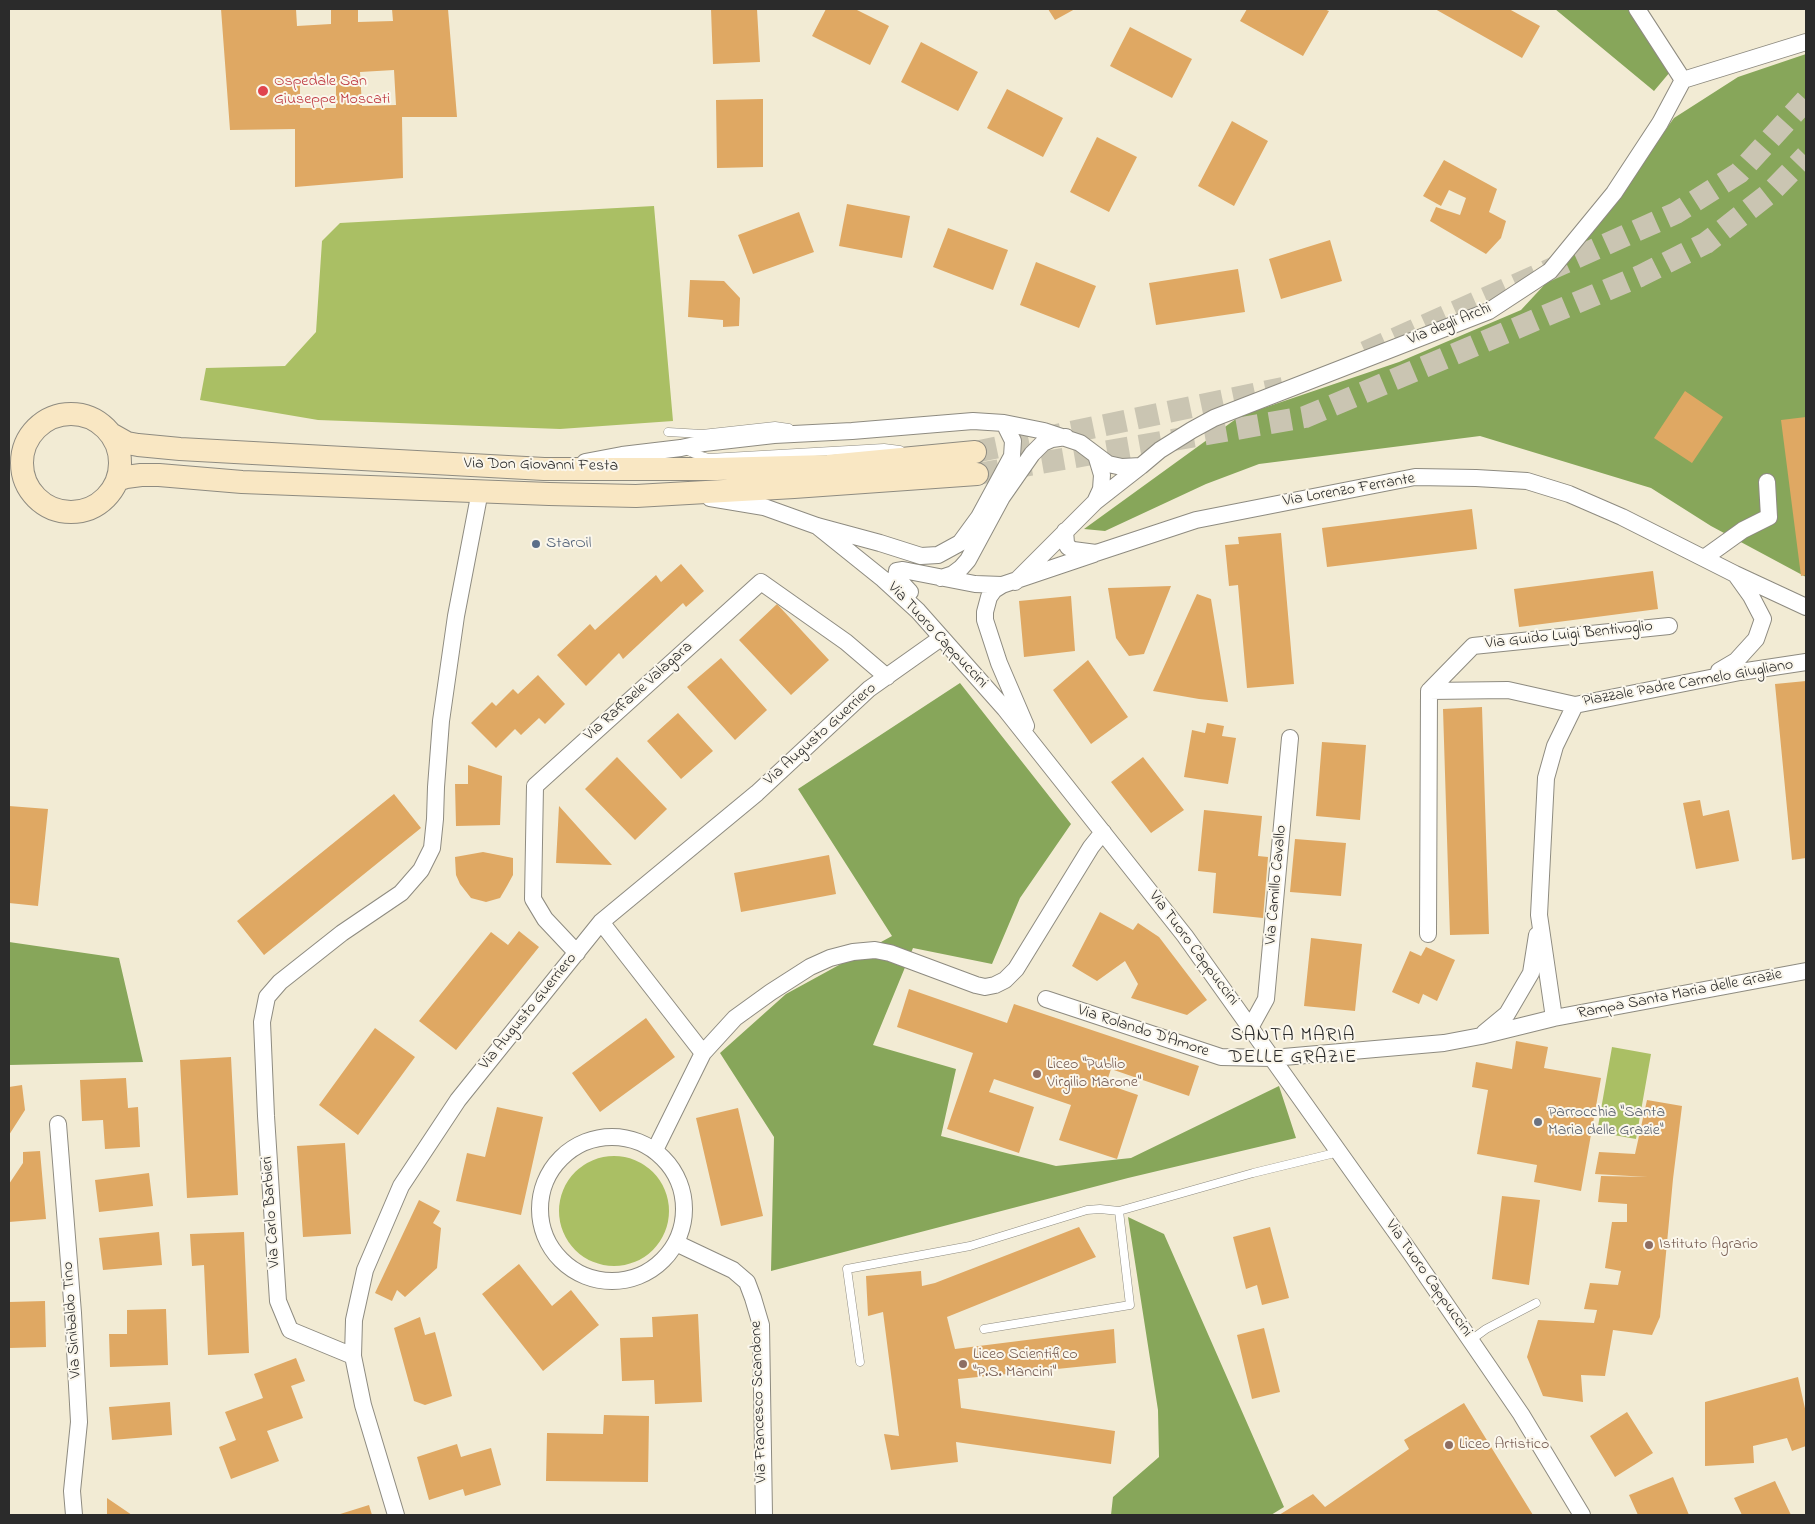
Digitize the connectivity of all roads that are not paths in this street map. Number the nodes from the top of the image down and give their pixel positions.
1 (1637, 9) edge
2 (1806, 42) edge
3 (1683, 80) junction
4 (1004, 423) junction
5 (668, 432) dead end
6 (826, 432) junction
7 (110, 434) junction
8 (1066, 437) junction
9 (681, 448) junction
10 (974, 452) tunnel mouth
11 (937, 455) junction
12 (1096, 456) junction
13 (16, 459) edge
14 (1140, 466) junction
15 (544, 469) junction
16 (977, 474) tunnel mouth
17 (117, 480) junction
18 (1767, 482) dead end
19 (480, 491) junction
20 (9, 492) edge
21 (693, 494) junction
22 (35, 497) junction
23 (1096, 502) junction
24 (817, 526) junction
25 (1065, 531) junction
26 (1096, 553) junction
27 (1704, 558) junction
28 (1735, 574) junction
29 (941, 578) junction
30 (1008, 583) junction
31 (1806, 607) edge
32 (918, 611) junction
33 (1668, 626) dead end
34 (941, 638) junction
35 (1806, 662) edge
36 (887, 676) junction
37 (1709, 678) junction
38 (1429, 691) junction
39 (1575, 705) junction
40 (1290, 738) dead end
41 (1034, 745) junction
42 (1103, 832) junction
43 (1539, 914) junction
44 (601, 922) junction
45 (1428, 934) dead end
46 (576, 953) junction
47 (1806, 971) edge
48 (1046, 999) dead end
49 (1554, 1018) junction
50 (1250, 1028) junction
51 (1481, 1036) junction
52 (703, 1053) junction
53 (1272, 1058) junction
54 (58, 1124) dead end
55 (655, 1150) junction
56 (1338, 1152) junction
57 (1119, 1211) junction
58 (676, 1243) junction
59 (1536, 1303) dead end
60 (984, 1329) dead end
61 (1471, 1340) junction
62 (353, 1356) junction
63 (860, 1362) dead end
64 (74, 1515) edge
65 (396, 1515) edge
66 (764, 1515) edge
67 (1582, 1515) edge

1 - 3 street
2 - 3 street
3 - 14 street, Via degli Archi
4 - 6 street
4 - 8 street
4 - 24 street
5 - 6 lane
6 - 9 street
7 - 13 main road
7 - 15 main road, Via Don Giovanni Festa
7 - 17 main road
8 - 12 street
8 - 29 street
9 - 11 lane
9 - 15 street
10 - 11 main road, Via Don Giovanni Festa
11 - 15 main road, Via Don Giovanni Festa
12 - 14 street
12 - 23 street
13 - 22 main road
14 - 23 street, Via degli Archi
16 - 21 main road, Via Don Giovanni Festa
17 - 19 main road, Via Don Giovanni Festa
17 - 22 main road
18 - 27 street
19 - 21 main road, Via Don Giovanni Festa
19 - 62 street, Via Carlo Barbieri
20 - 22 main road
21 - 24 street
23 - 25 street, Via degli Archi
24 - 32 street, Via Tuoro Cappuccini
25 - 26 street, Via Lorenzo Ferrante
25 - 30 street, Via degli Archi
26 - 27 street, Via Lorenzo Ferrante
26 - 30 street
27 - 28 street, Via Lorenzo Ferrante
28 - 31 street, Via Lorenzo Ferrante
28 - 37 street
29 - 30 street
29 - 32 street
30 - 41 street, Via degli Archi
32 - 34 street, Via Tuoro Cappuccini
33 - 38 street, Via Guido Luigi Bentivoglio
34 - 36 street, Via Augusto Guerriero
34 - 41 street, Via Tuoro Cappuccini
35 - 37 street, Piazzale Padre Carmelo Giugliano
36 - 44 street, Via Augusto Guerriero
36 - 46 street, Via Raffaele Valagara
37 - 39 street, Piazzale Padre Carmelo Giugliano
38 - 39 street
38 - 45 street
39 - 43 street, Piazzale Padre Carmelo Giugliano
40 - 50 street, Via Camillo Cavallo
41 - 42 street, Via Tuoro Cappuccini
42 - 50 street, Via Tuoro Cappuccini
42 - 52 street
43 - 49 street, Piazzale Padre Carmelo Giugliano
43 - 51 street, Piazzale Padre Carmelo Giugliano
44 - 46 street, Via Augusto Guerriero
44 - 52 street
46 - 62 street, Via Augusto Guerriero
47 - 49 street, Rampa Santa Maria delle Grazie
48 - 53 street, Via Rolando D'Amore
49 - 51 street, Rampa Santa Maria delle Grazie
50 - 53 street, Via Tuoro Cappuccini
51 - 53 street, Via Rolando D'Amore
52 - 55 street
53 - 56 street, Via Tuoro Cappuccini
54 - 64 street, Via Sinibaldo Tino
55 - 58 street
55 - 58 street
56 - 57 lane
56 - 61 street, Via Tuoro Cappuccini
57 - 60 lane
57 - 63 lane
58 - 66 street, Via Francesco Scandone
59 - 61 lane
61 - 67 street, Via Tuoro Cappuccini
62 - 65 street, Via Augusto Guerriero

